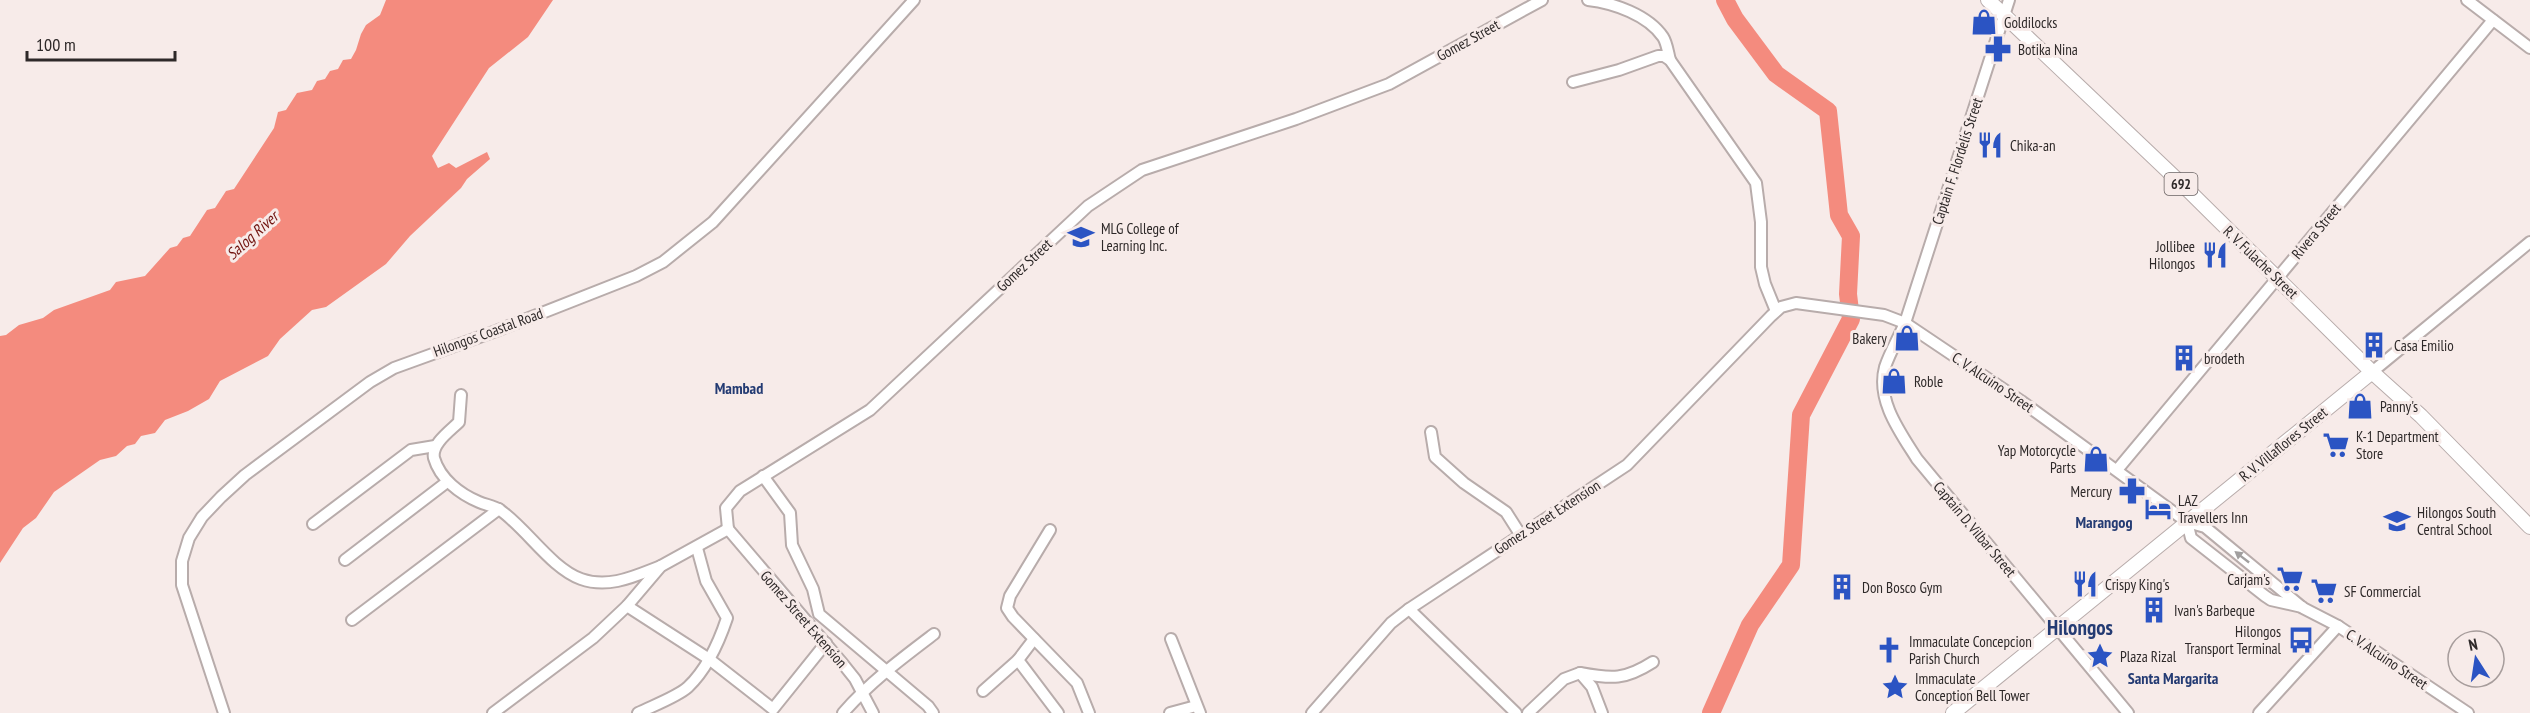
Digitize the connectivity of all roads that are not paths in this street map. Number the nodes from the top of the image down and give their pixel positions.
1 (914, 0) edge
2 (1542, 0) edge
3 (1588, 0) edge
4 (1988, 0) edge
5 (2009, 0) edge
6 (2467, 0) edge
7 (2004, 15) junction
8 (2493, 20) junction
9 (2530, 48) edge
10 (1670, 60) junction
11 (1573, 82) dead end
12 (2530, 242) edge
13 (2277, 279) junction
14 (1776, 310) junction
15 (1905, 323) junction
16 (2372, 372) junction
17 (461, 395) dead end
18 (1431, 432) dead end
19 (435, 446) junction
20 (2117, 470) junction
21 (763, 476) junction
22 (447, 482) junction
23 (499, 509) junction
24 (2187, 522) junction
25 (313, 524) dead end
26 (2530, 528) edge
27 (728, 530) junction
28 (1050, 530) dead end
29 (1520, 534) junction
30 (697, 548) junction
31 (345, 560) dead end
32 (661, 566) junction
33 (627, 606) junction
34 (2303, 608) junction
35 (1409, 609) junction
36 (352, 620) dead end
37 (2057, 627) junction
38 (2338, 627) junction
39 (934, 634) dead end
40 (1034, 639) junction
41 (1171, 639) dead end
42 (826, 643) junction
43 (709, 659) junction
44 (1018, 660) junction
45 (1653, 662) dead end
46 (885, 671) junction
47 (1580, 673) junction
48 (862, 691) junction
49 (983, 691) dead end
50 (1198, 709) edge
51 (1085, 711) edge
52 (774, 712) edge
53 (2124, 712) edge
54 (224, 713) edge
55 (493, 713) edge
56 (638, 713) edge
57 (843, 713) edge
58 (873, 713) edge
59 (933, 713) edge
60 (1058, 713) edge
61 (1170, 713) edge
62 (1312, 713) edge
63 (1516, 713) edge
64 (1528, 713) edge
65 (1602, 713) edge
66 (1953, 713) edge
67 (2259, 713) edge
68 (2468, 713) edge

1 - 54 street, Hilongos Coastal Road
2 - 21 street, Gomez Street
3 - 10 street
4 - 7 main road, R. V. Fulache Street / 692
5 - 7 street, Captain F. Flordelis Street
6 - 8 street
7 - 13 main road, R. V. Fulache Street / 692
7 - 15 street, Captain F. Flordelis Street
8 - 9 street
8 - 13 street, Rivera Street
10 - 11 street
10 - 14 street
12 - 16 street, R. V. Villaflores Street
13 - 16 main road, R. V. Fulache Street / 692
13 - 20 street, Rivera Street
14 - 15 street, C. V. Alcuino Street
14 - 29 street, Gomez Street Extension
15 - 20 street, C. V. Alcuino Street
15 - 37 street, Captain D. Vilbar Street
16 - 24 main road, R. V. Villaflores Street
16 - 26 main road, R. V. Fulache Street / 692
17 - 19 street
18 - 29 street
19 - 22 street
19 - 25 street
20 - 24 street, C. V. Alcuino Street
21 - 27 street, Gomez Street
21 - 46 street
22 - 23 street
22 - 31 street
23 - 32 street
23 - 36 street
34 -> 24 street, C. V. Alcuino Street
24 - 34 street, C. V. Alcuino Street
24 - 37 main road, R. V. Villaflores Street
27 - 30 street
27 - 42 street, Gomez Street Extension
28 - 40 street
29 - 35 street, Gomez Street Extension
30 - 32 street
30 - 43 street
32 - 33 street
33 - 43 street
33 - 55 street
34 - 38 street, C. V. Alcuino Street
35 - 62 street, Gomez Street Extension
35 - 63 street
37 - 53 street, Captain D. Vilbar Street
37 - 66 main road, R. V. Villaflores Street
38 - 67 street
38 - 68 street, C. V. Alcuino Street
39 - 46 street
40 - 44 street
40 - 51 street
41 - 50 street
42 - 48 street, Gomez Street Extension
42 - 52 street
43 - 52 street
43 - 56 street
44 - 49 street
44 - 60 street
45 - 47 street
46 - 48 street
46 - 59 street
47 - 64 street
47 - 65 street
48 - 57 street
48 - 58 street, Gomez Street Extension
50 - 61 street

